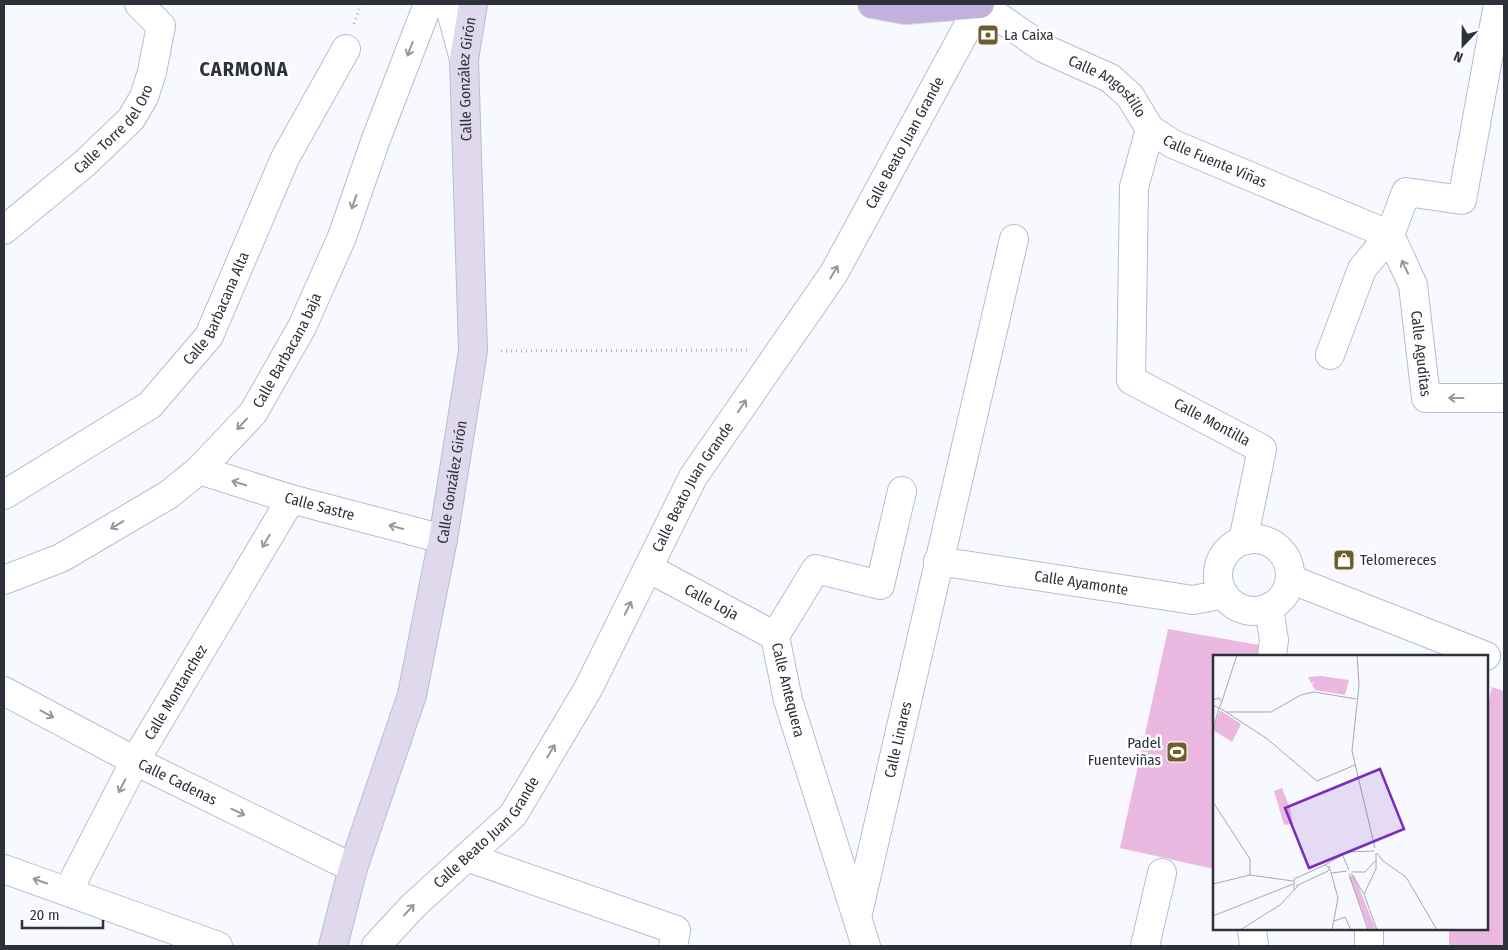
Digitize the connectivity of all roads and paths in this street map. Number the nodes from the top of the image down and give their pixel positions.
1 (139, 4) edge
2 (428, 4) edge
3 (449, 4) edge
4 (473, 4) edge
5 (872, 4) edge
6 (980, 4) edge
7 (1498, 4) edge
8 (346, 50) dead end
9 (464, 59) junction
10 (1150, 129) junction
11 (4, 230) edge
12 (1390, 235) junction
13 (1014, 239) dead end
14 (780, 350) junction
15 (473, 351) junction
16 (1330, 355) dead end
17 (1131, 380) joint
18 (1504, 398) edge
19 (199, 470) junction
20 (902, 491) dead end
21 (4, 495) edge
22 (291, 499) junction
23 (443, 539) junction
24 (1243, 541) junction
25 (938, 560) junction
26 (648, 568) junction
27 (1290, 579) junction
28 (4, 580) edge
29 (1224, 594) junction
30 (1269, 608) junction
31 (775, 636) junction
32 (1272, 655) edge
33 (1483, 655) edge
34 (1488, 657) edge
35 (1504, 663) edge
36 (4, 691) edge
37 (134, 761) junction
38 (467, 857) junction
39 (353, 868) junction
40 (4, 869) edge
41 (1162, 873) dead end
42 (68, 891) junction
43 (858, 918) junction
44 (1252, 930) edge
45 (1369, 930) edge
46 (674, 938) edge
47 (218, 946) edge
48 (333, 946) edge
49 (376, 946) edge
50 (866, 946) edge
51 (1145, 946) edge
52 (1254, 946) edge
53 (1369, 946) edge

1 - 11 street, Calle Torre del Oro
2 -> 19 street, Calle Barbacana baja
3 - 9 street
4 - 9 street, Calle González Girón
5 - 6 main road
6 - 10 street, Calle Angostillo
14 -> 6 street, Calle Beato Juan Grande
7 - 12 street
8 - 21 street, Calle Barbacana Alta
9 - 15 street, Calle González Girón
10 - 12 street, Calle Fuente Viñas
10 - 17 street, Calle Fuente Viñas
12 - 16 street
18 -> 12 street, Calle Aguditas
13 - 25 street, Calle Linares
14 - 15 path
26 -> 14 street, Calle Beato Juan Grande
15 - 23 street, Calle González Girón
17 - 24 street, Calle Montilla
22 -> 19 street, Calle Sastre
19 -> 28 street, Calle Barbacana baja
20 - 31 street, Calle Antequera
23 -> 22 street, Calle Sastre
22 -> 37 street, Calle Montanchez
23 - 39 street, Calle González Girón
24 - 27 street
24 - 29 street
25 - 29 street, Calle Ayamonte
25 - 43 street, Calle Linares
26 - 31 street, Calle Loja
38 -> 26 street, Calle Beato Juan Grande
27 - 30 street
27 - 33 street
29 - 30 street
30 - 32 street
31 - 43 street, Calle Antequera
34 - 35 street
36 -> 37 street, Calle Cadenas
37 -> 39 street, Calle Cadenas
37 -> 42 street, Calle Montanchez
38 - 46 street
49 -> 38 street, Calle Beato Juan Grande
39 - 48 street, Calle González Girón
42 -> 40 street
41 - 51 street
42 - 47 street
43 - 50 street, Calle Antequera
44 - 52 street
45 - 53 street

